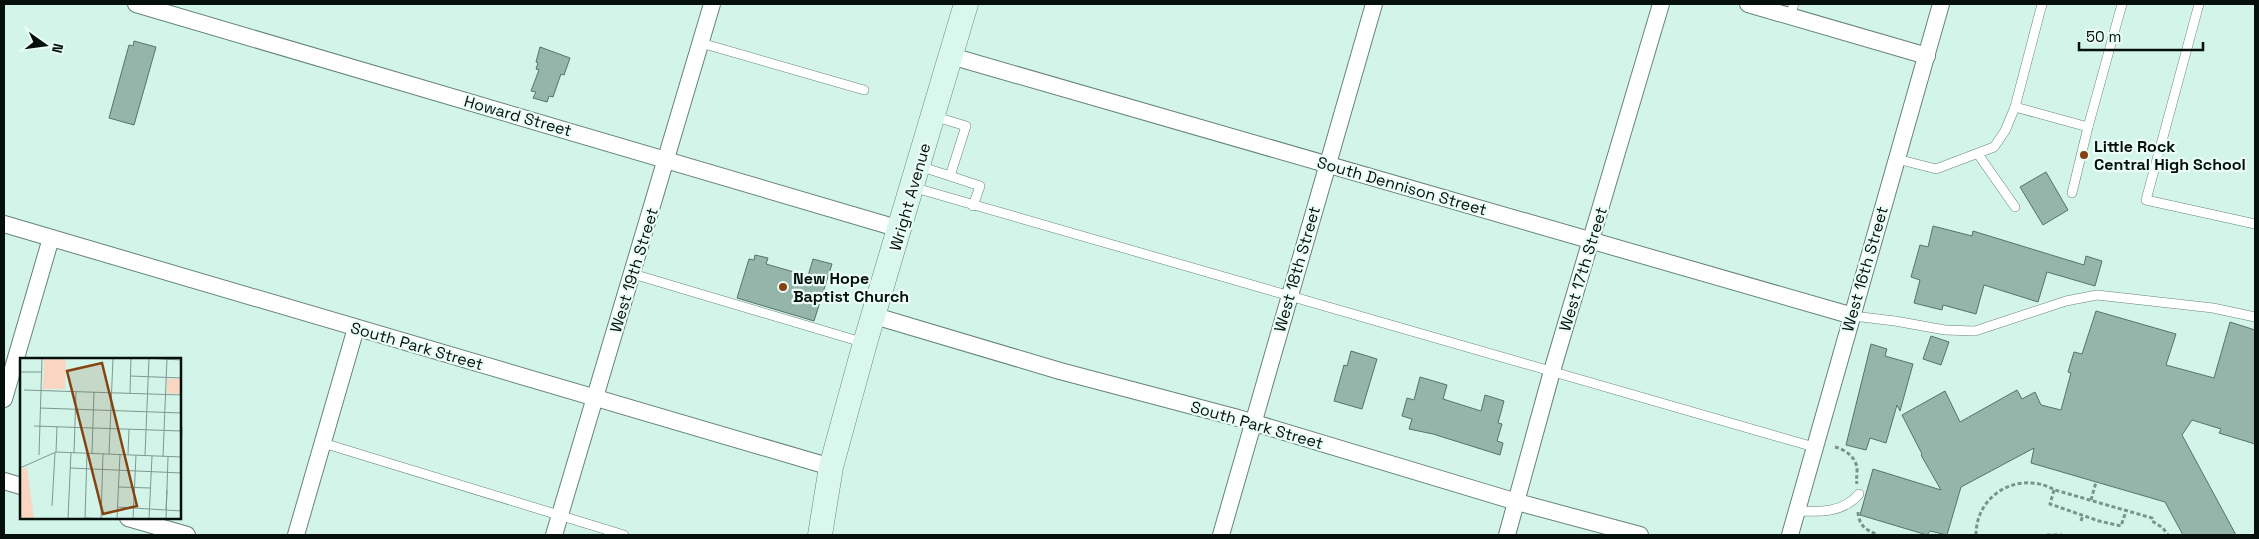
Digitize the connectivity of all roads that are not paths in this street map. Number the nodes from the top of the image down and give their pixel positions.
1 (136, 4) edge
2 (712, 4) edge
3 (966, 4) edge
4 (1374, 4) edge
5 (1661, 4) edge
6 (1748, 4) edge
7 (1941, 4) edge
8 (2042, 4) edge
9 (2122, 4) edge
10 (2199, 4) edge
11 (1792, 10) edge
12 (701, 43) junction
13 (951, 56) junction
14 (1927, 56) junction
15 (864, 90) dead end
16 (2015, 107) junction
17 (933, 116) junction
18 (2088, 127) junction
19 (1978, 154) junction
20 (1897, 159) junction
21 (667, 160) junction
22 (1328, 164) junction
23 (950, 176) junction
24 (916, 177) junction
25 (2072, 193) dead end
26 (973, 206) junction
27 (2015, 207) dead end
28 (4, 224) edge
29 (2255, 224) edge
30 (900, 229) junction
31 (51, 238) junction
32 (1592, 240) junction
33 (633, 274) junction
34 (1289, 298) junction
35 (875, 316) junction
36 (1853, 316) junction
37 (2255, 317) edge
38 (356, 328) junction
39 (865, 343) junction
40 (1552, 371) junction
41 (595, 398) junction
42 (4, 399) edge
43 (1253, 423) junction
44 (323, 443) junction
45 (1814, 448) junction
46 (831, 467) junction
47 (4, 481) edge
48 (20, 486) edge
49 (1857, 496) road end
50 (1517, 502) junction
51 (1797, 511) junction
52 (560, 517) junction
53 (131, 519) edge
54 (187, 535) edge
55 (296, 535) edge
56 (554, 535) edge
57 (624, 535) edge
58 (820, 535) edge
59 (1221, 535) edge
60 (1508, 535) edge
61 (1640, 535) edge
62 (1790, 535) edge

1 - 21 street, Howard Street
2 - 12 street, West 19th Street
3 - 13 main road, Wright Avenue
4 - 22 street, West 18th Street
5 - 32 street, West 17th Street
6 - 11 street
7 - 14 street, West 16th Street
8 - 16 lane
9 - 18 lane
10 - 29 lane
11 - 14 street
12 - 15 lane
12 - 21 street, West 19th Street
13 - 17 main road, Wright Avenue
13 - 22 street, South Dennison Street
14 - 20 street, West 16th Street
16 - 18 lane
16 - 19 lane
17 - 23 lane
17 - 24 main road, Wright Avenue
18 - 25 lane
19 - 20 lane
19 - 27 lane
20 - 36 street, West 16th Street
21 - 30 street, Howard Street
21 - 33 street, West 19th Street
22 - 32 street, South Dennison Street
22 - 34 street, West 18th Street
23 - 24 lane
23 - 26 lane
24 - 26 lane
24 - 30 main road, Wright Avenue
26 - 34 lane
28 - 31 street, South Park Street
30 - 35 main road, Wright Avenue
31 - 38 street, South Park Street
31 - 42 street
32 - 36 street, South Dennison Street
32 - 40 street, West 17th Street
33 - 39 lane
33 - 41 street, West 19th Street
34 - 40 lane
34 - 43 street, West 18th Street
35 - 39 main road, Wright Avenue
35 - 43 street, South Park Street
36 - 37 lane
36 - 45 street, West 16th Street
38 - 41 street, South Park Street
38 - 44 street
39 - 46 main road, Wright Avenue
40 - 45 lane
40 - 50 street, West 17th Street
41 - 46 street, South Park Street
41 - 52 street, West 19th Street
43 - 50 street, South Park Street
43 - 59 street, West 18th Street
44 - 52 lane
44 - 55 street
45 - 51 street, West 16th Street
46 - 58 main road, Wright Avenue
47 - 48 street
49 - 51 lane
50 - 60 street, West 17th Street
50 - 61 street, South Park Street
51 - 62 street, West 16th Street
52 - 56 street, West 19th Street
52 - 57 lane
53 - 54 street

